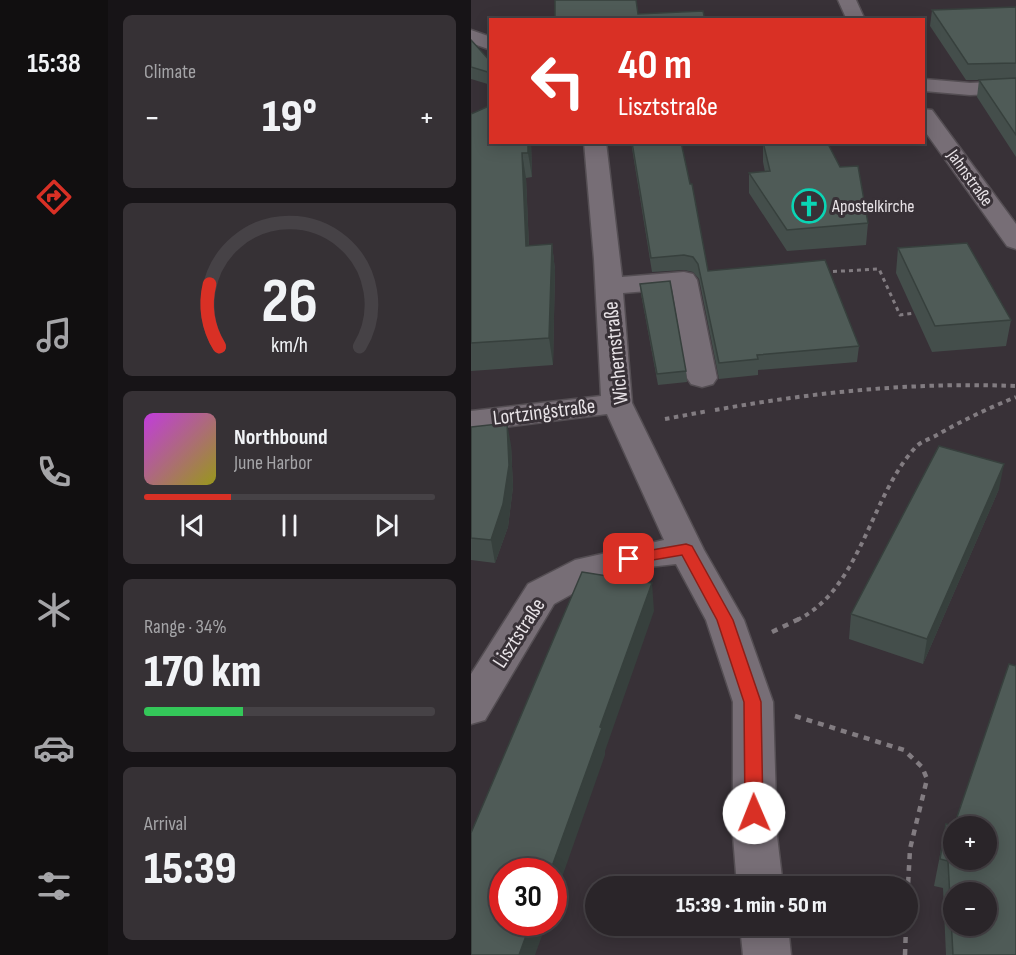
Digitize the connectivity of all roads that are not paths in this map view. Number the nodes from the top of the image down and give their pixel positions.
1 (838, 0) edge
2 (852, 11) edge
3 (471, 36) edge
4 (489, 43) edge
5 (925, 85) edge
6 (1016, 87) edge
7 (925, 116) edge
8 (595, 144) edge
9 (1016, 242) edge
10 (609, 286) junction
11 (702, 378) dead end
12 (617, 403) junction
13 (471, 421) edge
14 (686, 550) junction
15 (471, 708) edge
16 (759, 876) edge
17 (765, 936) edge
18 (767, 955) edge

1 - 2 street
3 - 4 street
5 - 6 street
7 - 9 street, Jahnstraße
8 - 10 street, Wichernstraße
10 - 11 street
10 - 12 street, Wichernstraße
12 - 13 street, Lortzingstraße
12 - 14 street, Wichernstraße
14 - 15 street, Lisztstraße
14 - 16 street, Wichernstraße
17 - 18 street

